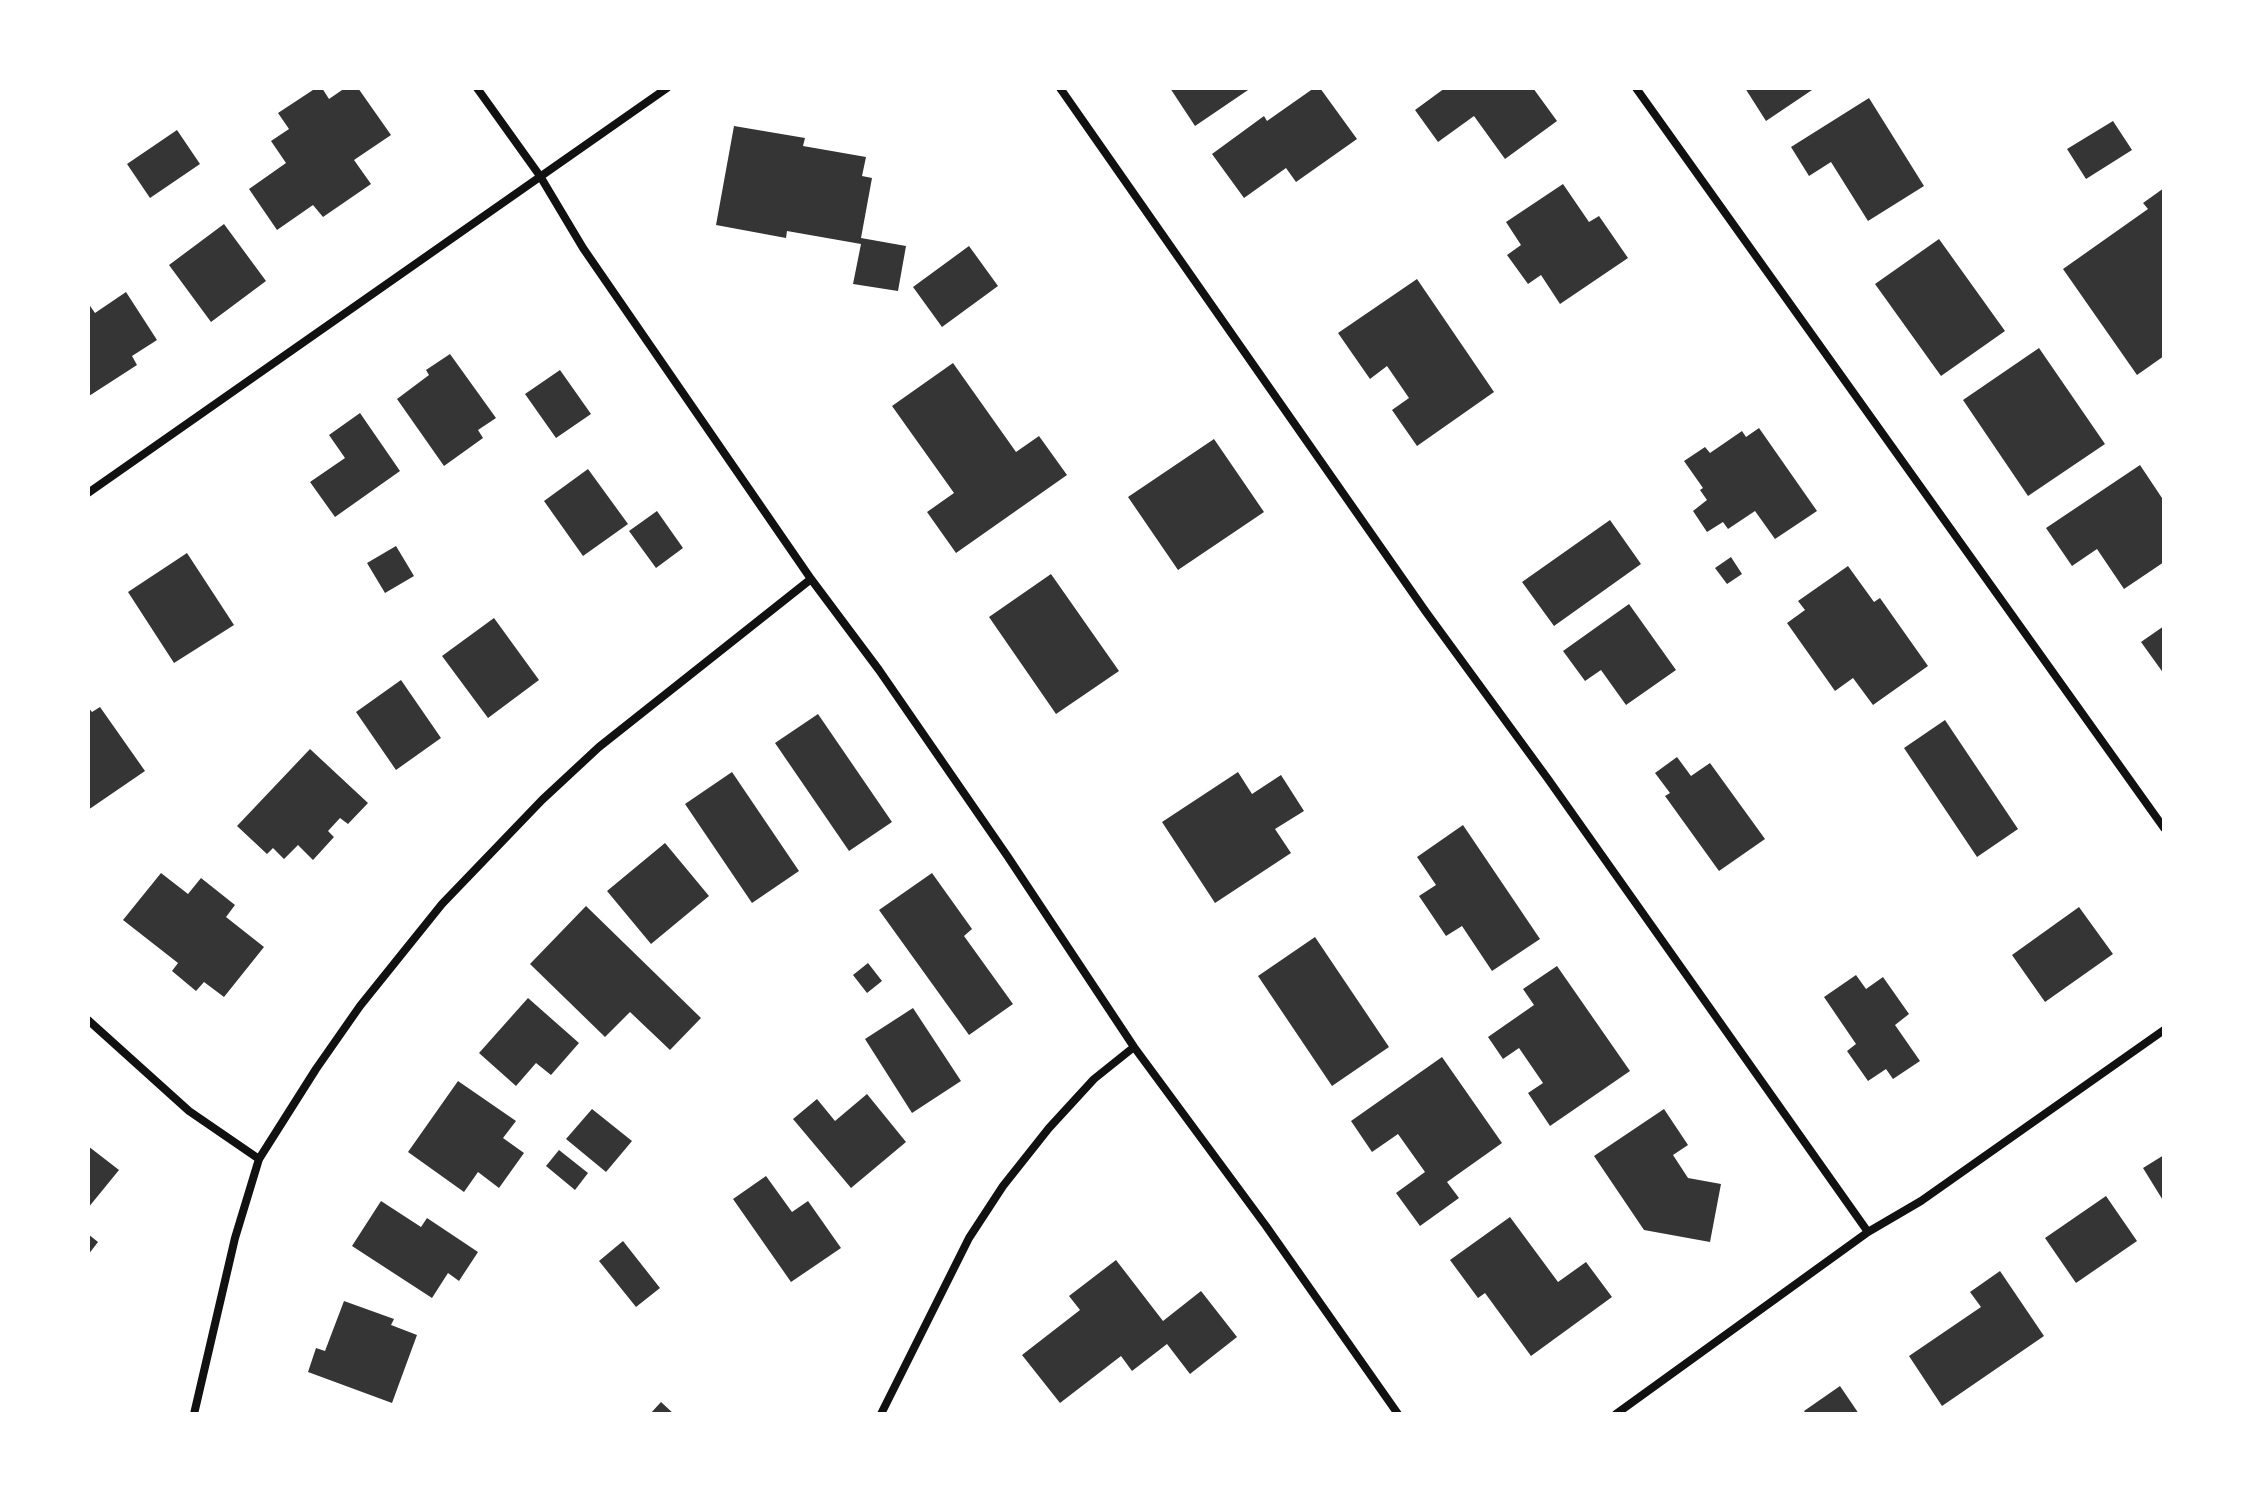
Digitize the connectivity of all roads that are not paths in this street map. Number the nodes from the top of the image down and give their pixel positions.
1 (477, 88) edge
2 (667, 88) edge
3 (1060, 88) edge
4 (1636, 88) edge
5 (540, 176) junction
6 (88, 493) edge
7 (811, 579) junction
8 (2164, 828) edge
9 (88, 1020) edge
10 (2164, 1030) edge
11 (1134, 1047) junction
12 (259, 1159) junction
13 (1868, 1232) junction
14 (194, 1414) edge
15 (881, 1414) edge
16 (1398, 1414) edge
17 (1616, 1414) edge

1 - 5 street
2 - 5 street
3 - 13 street
4 - 8 street
5 - 6 street
5 - 7 street
7 - 11 street
7 - 12 street
9 - 12 street
10 - 13 street
11 - 15 street
11 - 16 street
12 - 14 street
13 - 17 street

